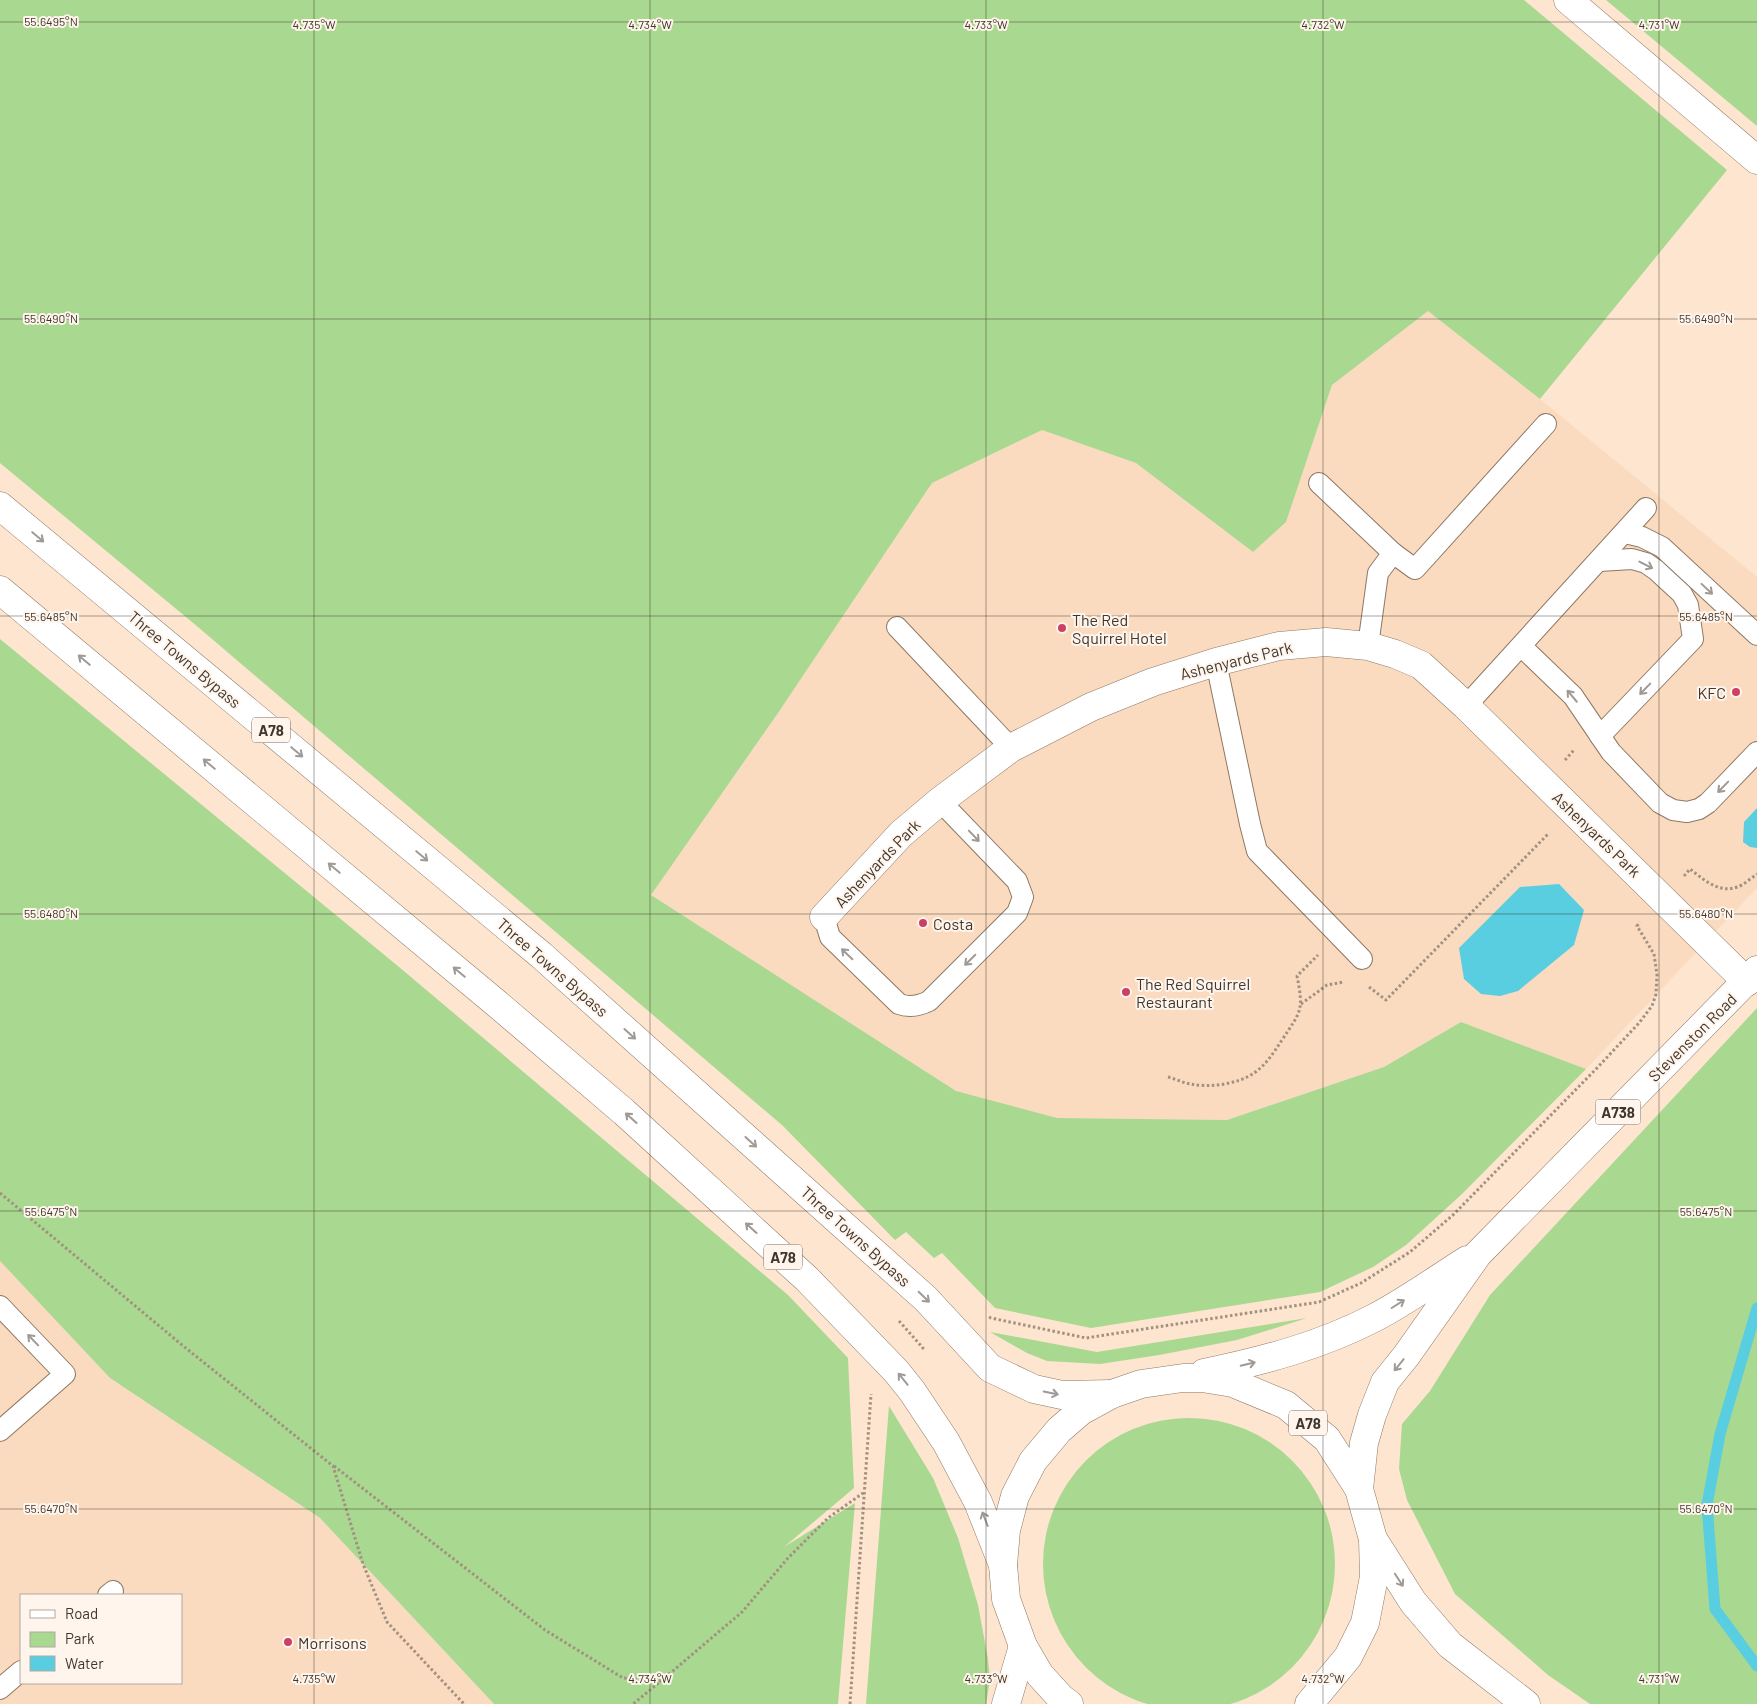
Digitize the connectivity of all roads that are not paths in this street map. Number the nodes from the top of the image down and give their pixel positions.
1 (1568, 0) edge
2 (1757, 160) edge
3 (1546, 424) dead end
4 (1319, 483) dead end
5 (0, 506) edge
6 (1646, 508) dead end
7 (1624, 533) junction
8 (1393, 553) junction
9 (1599, 560) junction
10 (0, 590) edge
11 (897, 627) dead end
12 (1757, 635) edge
13 (1368, 646) junction
14 (1521, 646) junction
15 (1216, 662) junction
16 (1466, 706) junction
17 (1600, 736) junction
18 (1011, 748) junction
19 (1757, 752) edge
20 (940, 802) junction
21 (824, 918) joint
22 (1362, 959) dead end
23 (1752, 976) edge
24 (1478, 1254) junction
25 (0, 1306) edge
26 (1183, 1378) junction
27 (1112, 1394) junction
28 (0, 1431) edge
29 (1359, 1489) junction
30 (1373, 1539) junction
31 (1003, 1565) junction
32 (1023, 1646) junction
33 (20, 1672) edge
34 (0, 1689) edge
35 (1006, 1704) edge
36 (1069, 1704) edge
37 (1309, 1704) edge
38 (1526, 1704) edge

1 - 2 main road
3 - 8 lane
4 - 8 lane
5 -> 27 main road, Three Towns Bypass / A78
6 - 7 lane
7 - 9 lane
7 -> 12 lane
8 - 13 lane
9 - 14 lane
9 -> 17 lane
31 -> 10 main road, A78
11 - 18 lane
13 - 15 main road, Ashenyards Park
13 - 16 main road, Ashenyards Park
14 - 16 lane
17 -> 14 lane
15 - 18 main road, Ashenyards Park
15 - 22 lane
16 - 23 main road, Ashenyards Park
19 -> 17 lane
18 - 20 main road, Ashenyards Park
20 - 21 main road, Ashenyards Park
20 -> 21 lane
23 - 24 main road, Stevenston Road / A738
26 -> 24 main road, A738
24 -> 29 main road, A738
28 -> 25 lane
26 - 27 main road, A78
26 - 29 main road, A78
27 - 31 main road, A78
29 - 30 main road, A78
30 - 37 main road, A78
30 -> 38 main road, A78
31 - 32 main road, A78
32 - 35 main road
32 - 36 main road, A78
33 - 34 lane

